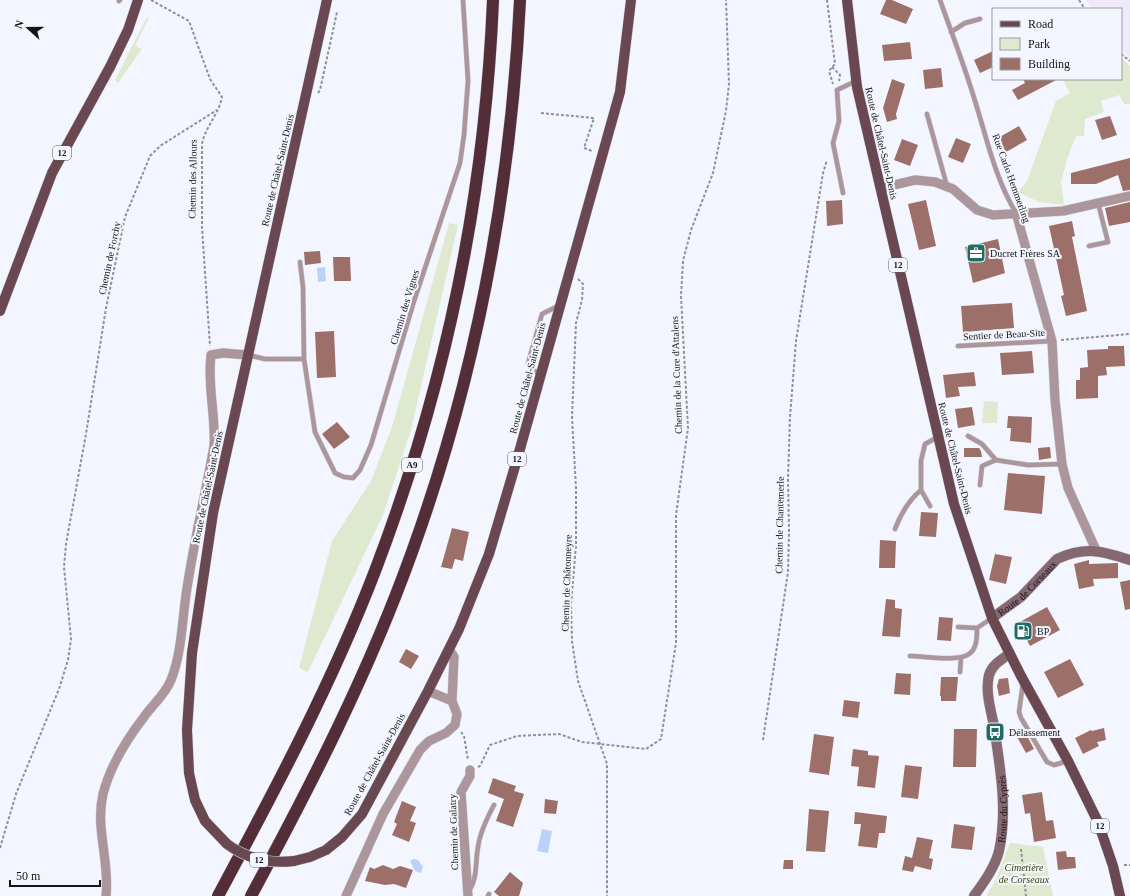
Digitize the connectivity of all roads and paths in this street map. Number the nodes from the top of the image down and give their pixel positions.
1 (138, 0) edge
2 (151, 0) edge
3 (327, 0) edge
4 (463, 0) edge
5 (494, 0) edge
6 (520, 0) edge
7 (631, 0) edge
8 (726, 0) edge
9 (827, 0) edge
10 (848, 0) edge
11 (940, 0) edge
12 (980, 19) dead end
13 (951, 32) junction
14 (1122, 55) edge
15 (1130, 61) edge
16 (832, 67) junction
17 (840, 75) dead end
18 (856, 81) junction
19 (837, 90) junction
20 (217, 110) junction
21 (540, 113) dead end
22 (927, 114) dead end
23 (833, 143) junction
24 (602, 154) junction
25 (947, 186) junction
26 (881, 188) junction
27 (843, 193) dead end
28 (1130, 196) edge
29 (1098, 203) junction
30 (1016, 213) junction
31 (1089, 246) dead end
32 (300, 262) dead end
33 (568, 274) junction
34 (560, 305) junction
35 (0, 311) edge
36 (1130, 334) edge
37 (1056, 340) junction
38 (958, 346) dead end
39 (211, 355) junction
40 (248, 355) junction
41 (304, 359) junction
42 (540, 376) junction
43 (968, 436) dead end
44 (938, 437) junction
45 (996, 460) junction
46 (1062, 464) junction
47 (980, 485) dead end
48 (921, 490) junction
49 (930, 506) dead end
50 (894, 529) dead end
51 (1096, 550) junction
52 (1130, 560) edge
53 (992, 618) junction
54 (958, 627) dead end
55 (978, 628) junction
56 (448, 649) junction
57 (1010, 654) junction
58 (910, 656) dead end
59 (961, 658) junction
60 (960, 672) dead end
61 (1023, 681) junction
62 (428, 691) junction
63 (452, 701) junction
64 (464, 736) dead end
65 (763, 740) dead end
66 (601, 744) junction
67 (1068, 761) junction
68 (470, 770) junction
69 (494, 805) dead end
70 (0, 848) edge
71 (1020, 849) dead end
72 (1125, 865) dead end
73 (1130, 865) edge
74 (468, 895) edge
75 (106, 896) edge
76 (218, 896) edge
77 (251, 896) edge
78 (346, 896) edge
79 (607, 896) edge
80 (974, 896) edge
81 (1026, 896) edge
82 (1120, 896) edge

1 - 35 main road, 12
2 - 20 path, Chemin des Allours
3 - 40 main road, Route de Châtel-Saint-Denis / 12
4 - 41 lane, Chemin des Vignes
5 - 76 highway, A9
6 - 77 highway
7 - 24 main road, Route de Châtel-Saint-Denis / 12
8 - 66 path, Chemin de la Cure d'Attalens
9 - 16 path
10 - 18 main road, Route de Châtel-Saint-Denis / 12
11 - 13 lane, Rue Carlo Hemmerling
12 - 13 lane
13 - 30 lane, Rue Carlo Hemmerling
14 - 15 path
16 - 17 path
16 - 19 path
18 - 19 lane
18 - 26 main road, Route de Châtel-Saint-Denis / 12
19 - 23 lane
20 - 39 path, Chemin des Allours
20 - 70 path, Chemin de Forchy
21 - 24 path
22 - 25 lane
23 - 27 lane
23 - 65 path, Chemin de Chantemerle
24 - 33 main road, Route de Châtel-Saint-Denis / 12
25 - 26 street
25 - 30 street
26 - 44 main road, Route de Châtel-Saint-Denis / 12
28 - 29 street
29 - 30 street
29 - 31 lane
30 - 37 street, Rue Carlo Hemmerling
32 - 41 lane, Chemin des Vignes
33 - 34 main road, Route de Châtel-Saint-Denis / 12
33 - 66 path, Chemin de Châtonneyre
34 - 42 main road, Route de Châtel-Saint-Denis / 12
34 - 42 lane
36 - 37 path, Sentier de Beau-Site
37 - 38 lane, Sentier de Beau-Site
37 - 46 street, Rue Carlo Hemmerling
39 - 40 street
39 - 75 street
40 - 41 lane
40 - 62 main road, Route de Châtel-Saint-Denis / 12, bridge
42 - 56 main road, Route de Châtel-Saint-Denis / 12
43 - 45 lane
44 - 48 lane
44 - 53 main road, Route de Châtel-Saint-Denis / 12
45 - 46 lane
45 - 47 lane
46 - 51 street, Rue Carlo Hemmerling
48 - 49 lane
48 - 50 lane
51 - 52 street, Route de Corseaux
51 - 53 street, Route de Corseaux
53 - 55 lane
53 - 57 main road, Route de Châtel-Saint-Denis / 12
54 - 55 lane
55 - 59 lane
56 - 62 main road, Route de Châtel-Saint-Denis / 12
56 - 63 street
57 - 61 main road, Route de Châtel-Saint-Denis / 12
57 - 80 street, Route du Cyprès
58 - 59 lane
59 - 60 lane
61 - 67 main road, Route de Châtel-Saint-Denis / 12
61 - 67 lane
62 - 63 street
63 - 78 street
64 - 68 path
66 - 68 path
66 - 79 path, Chemin de Châtonneyre
67 - 82 main road, Route de Châtel-Saint-Denis / 12
68 - 74 street, Chemin de Galatry
69 - 74 lane
71 - 81 path
72 - 73 path

